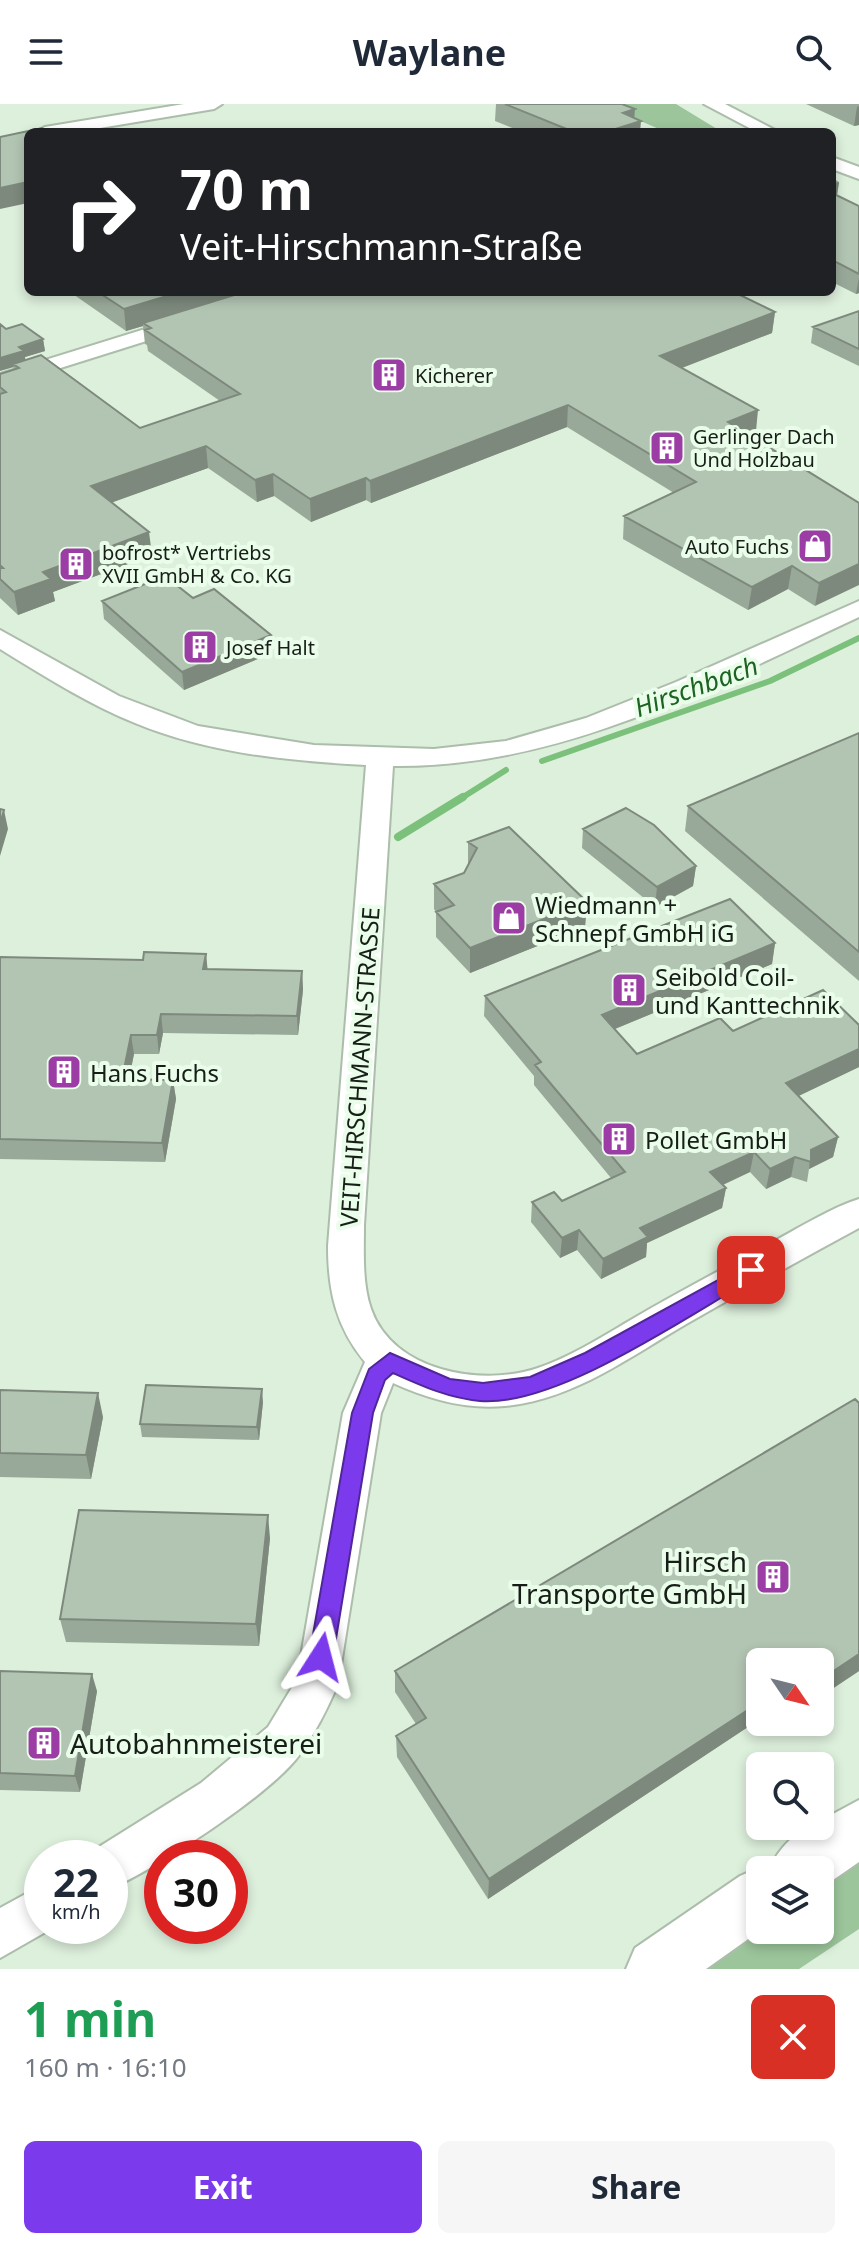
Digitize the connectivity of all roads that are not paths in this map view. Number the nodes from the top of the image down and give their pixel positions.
1 (214, 104) edge
2 (712, 104) edge
3 (69, 128) edge
4 (762, 128) edge
5 (836, 164) edge
6 (859, 174) edge
7 (206, 316) edge
8 (0, 381) edge
9 (859, 608) edge
10 (0, 638) edge
11 (380, 760) junction
12 (859, 1212) edge
13 (390, 1362) junction
14 (859, 1828) edge
15 (128, 1855) edge
16 (818, 1856) edge
17 (746, 1906) edge
18 (24, 1920) edge
19 (0, 1935) edge
20 (656, 1969) edge

1 - 3 street
2 - 4 street
5 - 6 street
7 - 8 street
9 - 11 street
10 - 11 street
11 - 13 street, VEIT-HIRSCHMANN-STRASSE
12 - 13 street, VEIT-HIRSCHMANN-STRASSE
13 - 15 street
14 - 16 main road
17 - 20 main road
18 - 19 street

